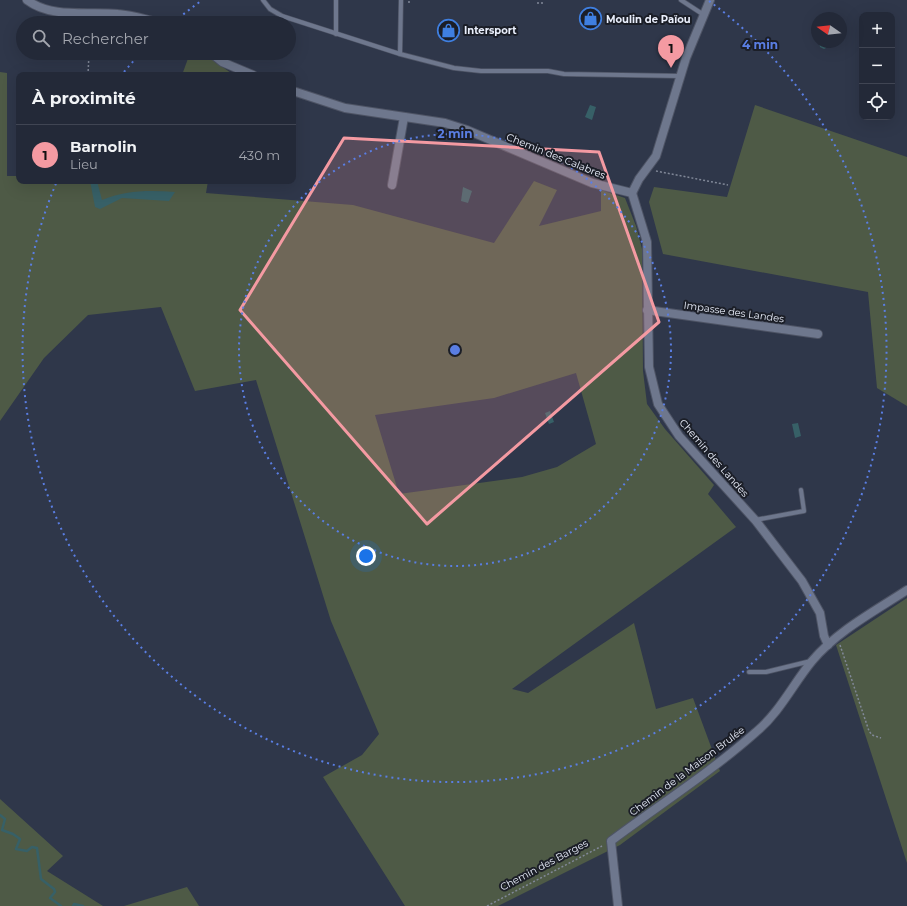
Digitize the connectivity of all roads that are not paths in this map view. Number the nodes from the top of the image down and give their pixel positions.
1 (27, 0) edge
2 (336, 0) edge
3 (401, 0) edge
4 (681, 0) edge
5 (710, 0) edge
6 (264, 1) edge
7 (705, 15) junction
8 (128, 16) edge
9 (282, 16) edge
10 (296, 21) edge
11 (336, 34) junction
12 (400, 54) junction
13 (220, 60) edge
14 (246, 72) edge
15 (680, 76) junction
16 (296, 92) edge
17 (404, 117) junction
18 (392, 185) dead end
19 (632, 193) junction
20 (647, 310) junction
21 (818, 334) dead end
22 (800, 490) dead end
23 (755, 520) junction
24 (907, 590) edge
25 (828, 645) junction
26 (812, 661) junction
27 (749, 672) dead end
28 (618, 906) edge

1 - 8 street
2 - 11 lane
3 - 12 lane
4 - 7 lane
5 - 7 street
6 - 9 lane
7 - 15 street
10 - 11 lane
11 - 12 lane
12 - 15 lane
13 - 14 street
15 - 19 street
16 - 17 street, Chemin des Calabres
17 - 18 street
17 - 19 street, Chemin des Calabres
19 - 20 street, Chemin des Landes
20 - 21 street, Impasse des Landes
20 - 23 street, Chemin des Landes
22 - 23 lane
23 - 25 street, Chemin des Landes
24 - 25 street
25 - 26 street, Chemin de la Maison Brulée
26 - 27 lane
26 - 28 street, Chemin de la Maison Brulée

